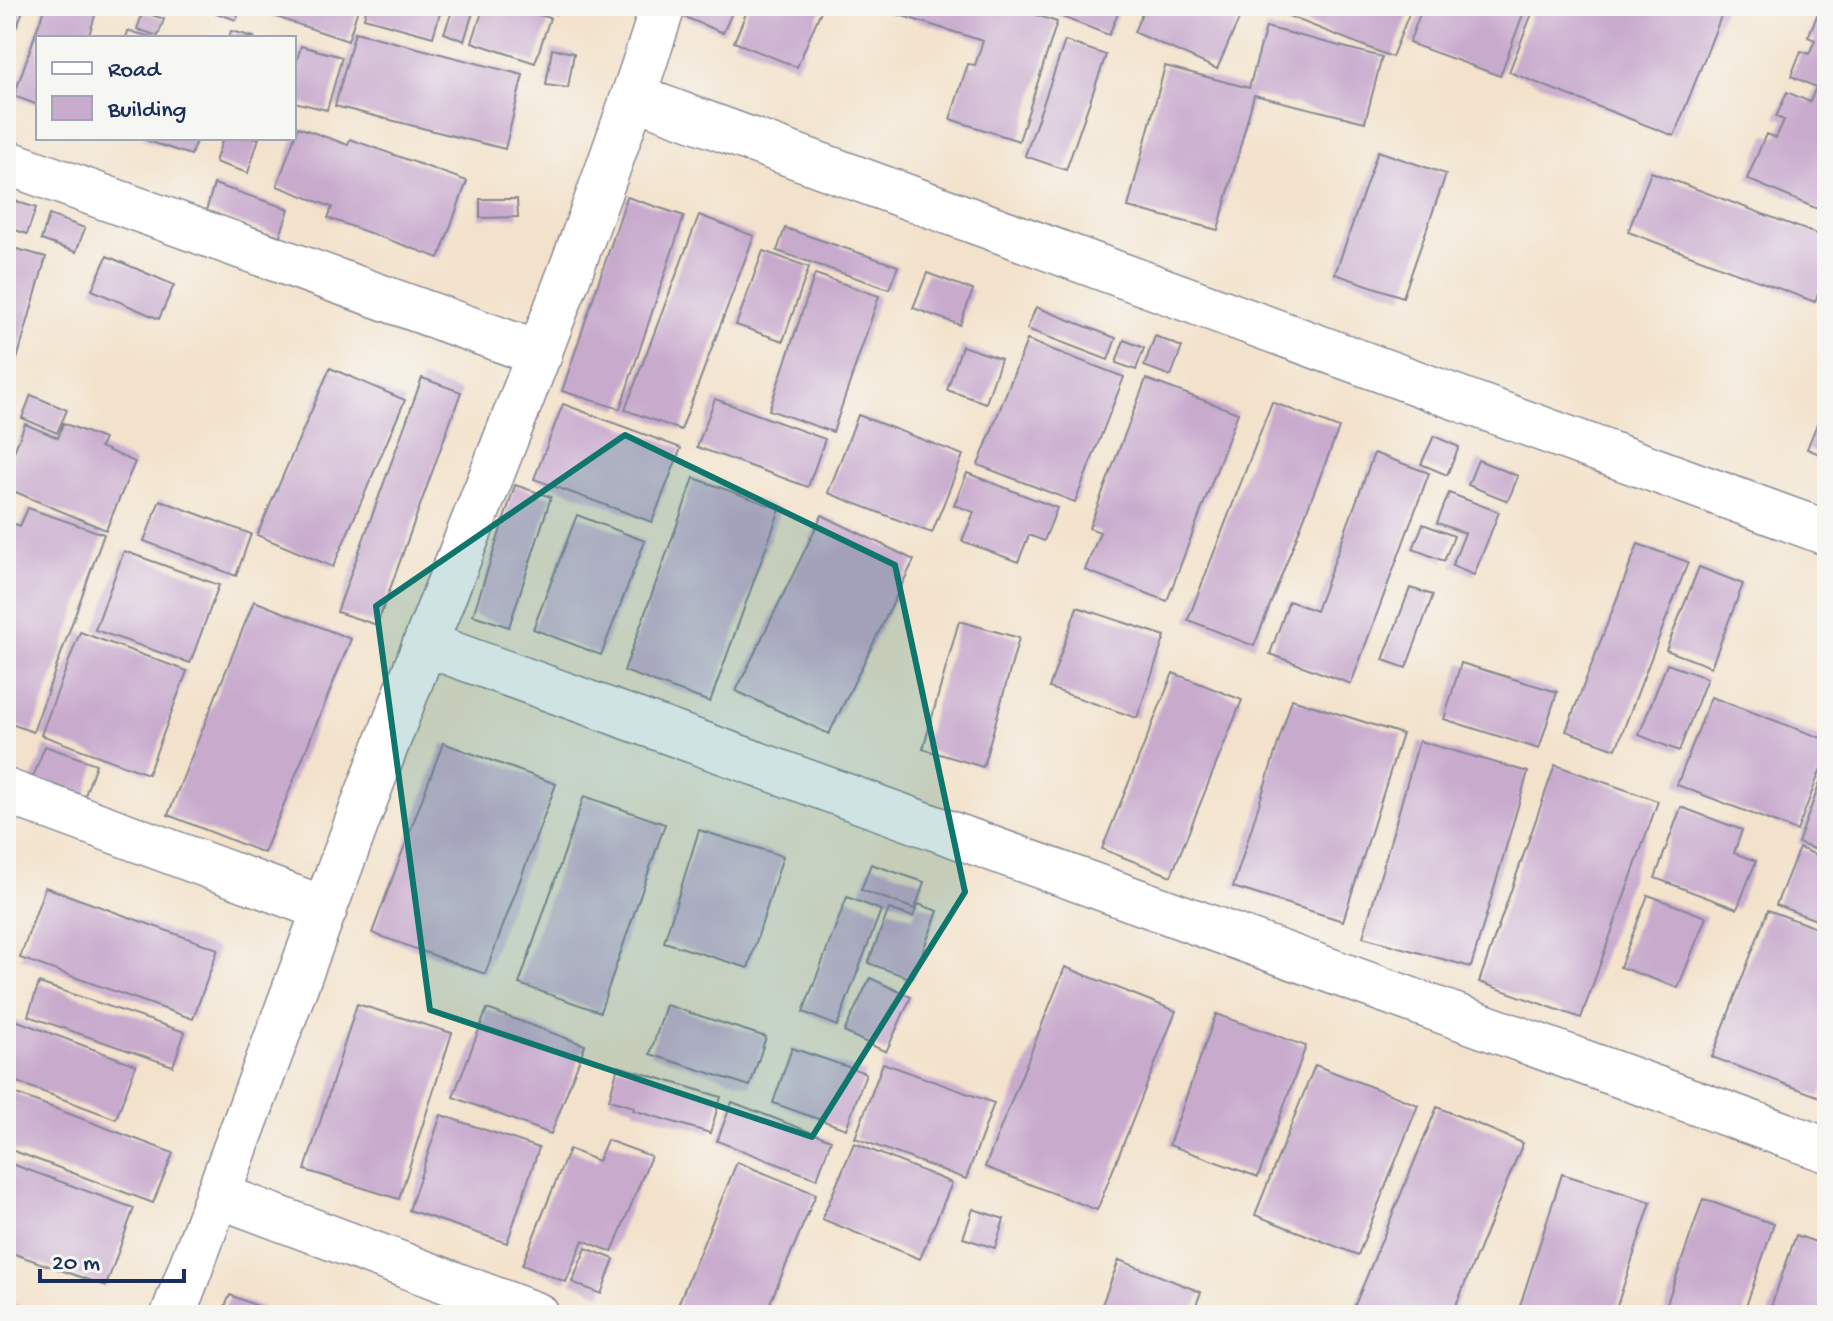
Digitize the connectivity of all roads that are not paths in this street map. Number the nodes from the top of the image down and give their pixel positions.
1 (663, 6) edge
2 (634, 97) junction
3 (6, 162) edge
4 (540, 354) junction
5 (1827, 533) edge
6 (425, 644) junction
7 (6, 791) edge
8 (325, 909) junction
9 (1827, 1150) edge
10 (217, 1195) junction
11 (173, 1315) edge
12 (537, 1315) edge

1 - 2 street
2 - 4 street
2 - 5 street
3 - 4 street
4 - 6 street
6 - 8 street
6 - 9 street
7 - 8 street
8 - 10 street
10 - 11 street
10 - 12 street

